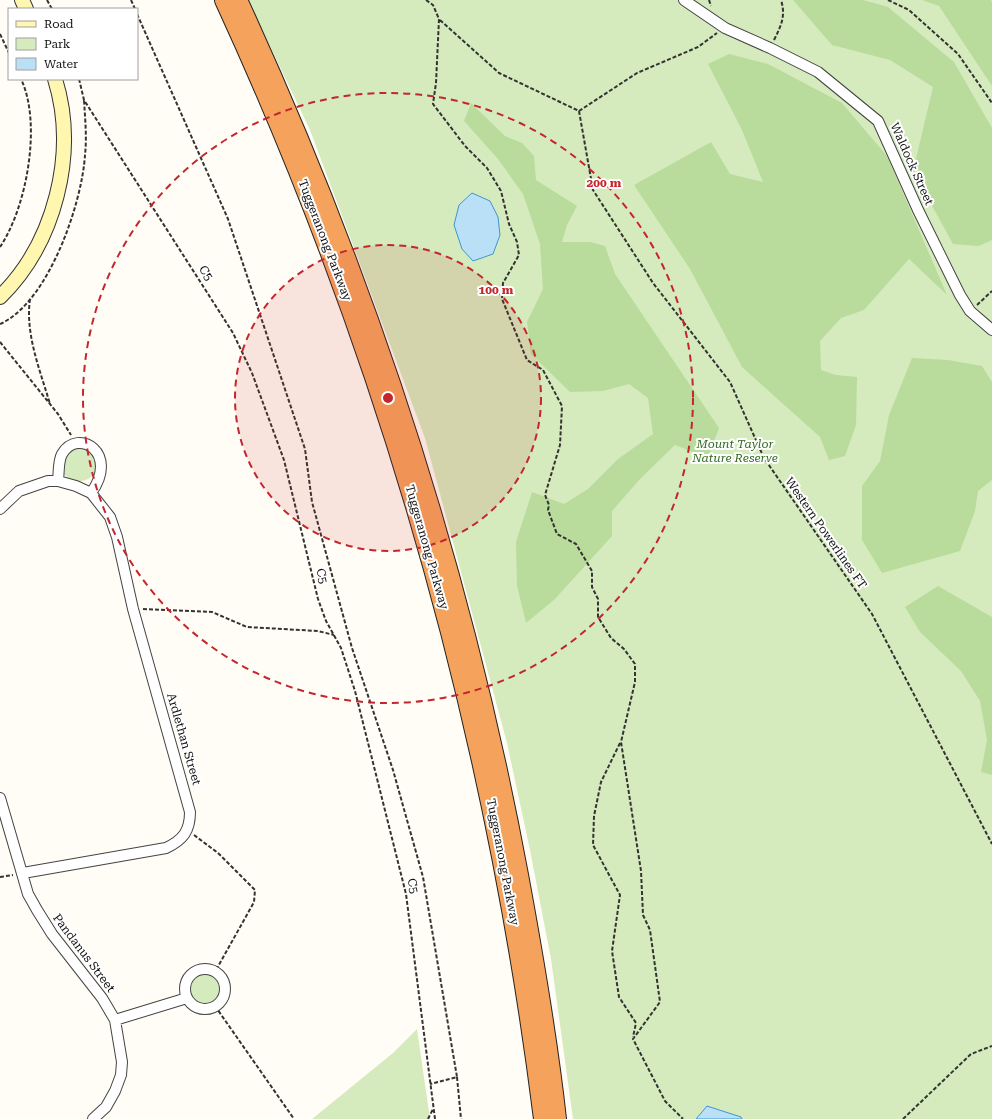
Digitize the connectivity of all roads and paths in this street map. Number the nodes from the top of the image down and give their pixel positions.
1 (224, 0) edge
2 (238, 0) edge
3 (426, 0) edge
4 (684, 0) edge
5 (781, 0) edge
6 (888, 0) edge
7 (138, 16) edge
8 (439, 19) junction
9 (725, 28) junction
10 (0, 34) edge
11 (770, 48) junction
12 (8, 51) edge
13 (21, 80) edge
14 (55, 80) edge
15 (79, 80) edge
16 (992, 102) edge
17 (579, 111) junction
18 (0, 247) edge
19 (992, 291) edge
20 (0, 297) edge
21 (31, 298) dead end
22 (970, 311) junction
23 (992, 330) edge
24 (0, 342) edge
25 (50, 404) junction
26 (76, 444) junction
27 (58, 481) junction
28 (90, 493) junction
29 (0, 508) edge
30 (133, 609) junction
31 (334, 635) junction
32 (621, 742) junction
33 (0, 798) edge
34 (188, 831) junction
35 (992, 844) edge
36 (23, 873) junction
37 (215, 972) junction
38 (187, 998) junction
39 (215, 1006) junction
40 (115, 1020) junction
41 (633, 1039) junction
42 (992, 1046) edge
43 (456, 1077) junction
44 (430, 1084) junction
45 (433, 1109) junction
46 (93, 1119) edge
47 (294, 1119) edge
48 (428, 1119) edge
49 (435, 1119) edge
50 (461, 1119) edge
51 (543, 1119) edge
52 (557, 1119) edge
53 (683, 1119) edge
54 (903, 1119) edge

1 - 51 highway, Tuggeranong Parkway
2 - 52 highway, Tuggeranong Parkway
3 - 8 path
4 - 9 street, Waldock Street
5 - 11 path
6 - 16 path
7 - 43 path
8 - 17 path
8 - 32 path
9 - 11 street, Waldock Street
9 - 17 path
10 - 12 path
11 - 22 street, Waldock Street
13 - 18 path
14 - 20 main road
15 - 31 path, C5
17 - 35 path, Western Powerlines FT
19 - 22 path
21 - 25 path
22 - 23 street, Waldock Street
24 - 25 path
25 - 26 path
26 - 27 street
26 - 28 street
27 - 28 street, Ardlethan Street
27 - 29 street, Ardlethan Street
28 - 30 street, Ardlethan Street
30 - 31 path
30 - 34 street, Ardlethan Street
31 - 44 path, C5
32 - 41 path
32 - 41 path
33 - 36 street, Pandanus Street
34 - 36 street
34 - 37 path
36 - 40 street, Pandanus Street
37 - 38 street
37 - 39 street
38 - 39 street
38 - 40 street
39 - 47 path
40 - 46 street, Pandanus Street
41 - 53 path
42 - 54 path
43 - 44 path
43 - 50 path
44 - 45 path, C5
45 - 48 path
45 - 49 path, C5

